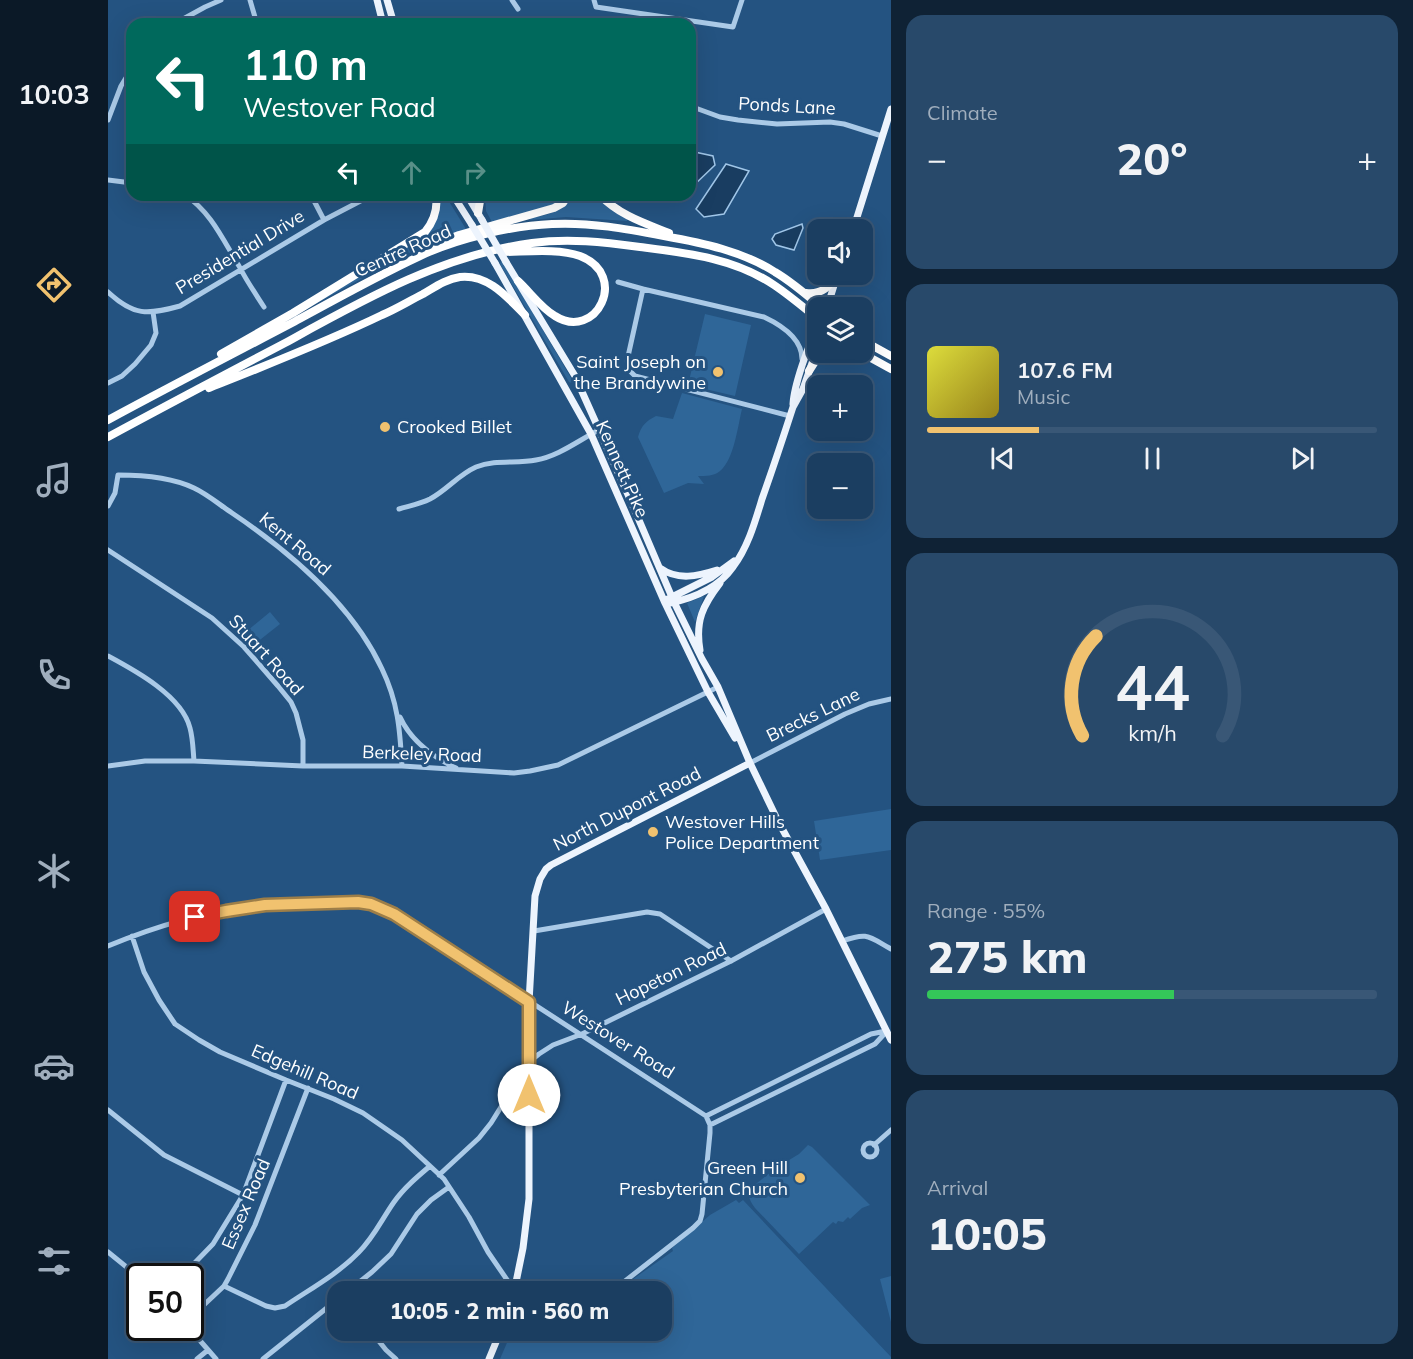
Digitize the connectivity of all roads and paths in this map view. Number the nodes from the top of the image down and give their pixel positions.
1 (221, 0) edge
2 (250, 0) edge
3 (377, 0) edge
4 (387, 0) edge
5 (512, 0) edge
6 (594, 0) edge
7 (742, 0) edge
8 (518, 9) dead end
9 (185, 18) edge
10 (255, 18) edge
11 (382, 18) edge
12 (392, 18) edge
13 (671, 18) edge
14 (696, 22) edge
15 (126, 78) edge
16 (696, 108) edge
17 (891, 109) edge
18 (108, 120) edge
19 (882, 136) junction
20 (108, 180) edge
21 (126, 182) edge
22 (193, 201) edge
23 (313, 201) edge
24 (360, 201) edge
25 (436, 201) edge
26 (457, 201) edge
27 (470, 201) edge
28 (481, 201) edge
29 (564, 201) edge
30 (606, 201) edge
31 (480, 217) junction
32 (856, 219) edge
33 (324, 220) junction
34 (686, 240) junction
35 (483, 252) junction
36 (240, 270) junction
37 (372, 279) junction
38 (518, 281) junction
39 (618, 282) dead end
40 (830, 285) edge
41 (644, 289) junction
42 (108, 292) edge
43 (804, 293) junction
44 (810, 297) edge
45 (264, 307) dead end
46 (807, 310) edge
47 (153, 312) junction
48 (525, 315) junction
49 (873, 346) edge
50 (891, 356) edge
51 (873, 359) edge
52 (807, 363) edge
53 (810, 363) edge
54 (812, 363) edge
55 (891, 369) edge
56 (805, 372) junction
57 (108, 383) edge
58 (142, 402) junction
59 (174, 402) junction
60 (790, 416) junction
61 (108, 420) edge
62 (599, 430) junction
63 (591, 434) junction
64 (108, 437) edge
65 (108, 506) edge
66 (399, 509) dead end
67 (108, 549) edge
68 (660, 568) junction
69 (729, 569) junction
70 (673, 599) junction
71 (665, 603) junction
72 (108, 656) edge
73 (702, 659) junction
74 (718, 687) junction
75 (708, 692) junction
76 (891, 699) edge
77 (396, 708) junction
78 (194, 761) junction
79 (750, 763) junction
80 (108, 766) edge
81 (303, 766) junction
82 (402, 766) junction
83 (459, 770) junction
84 (826, 909) junction
85 (534, 931) junction
86 (132, 936) junction
87 (842, 940) junction
88 (108, 946) edge
89 (891, 949) edge
90 (730, 961) junction
91 (529, 1002) junction
92 (886, 1031) junction
93 (582, 1034) junction
94 (891, 1040) edge
95 (529, 1062) junction
96 (286, 1080) junction
97 (308, 1088) junction
98 (108, 1110) edge
99 (706, 1116) junction
100 (710, 1125) junction
101 (891, 1130) edge
102 (874, 1145) dead end
103 (430, 1166) junction
104 (439, 1174) junction
105 (449, 1187) junction
106 (243, 1195) junction
107 (108, 1252) edge
108 (195, 1263) edge
109 (126, 1267) edge
110 (360, 1281) edge
111 (508, 1281) edge
112 (517, 1281) edge
113 (625, 1281) edge
114 (224, 1286) junction
115 (204, 1305) edge
116 (327, 1308) edge
117 (200, 1341) edge
118 (379, 1341) edge
119 (496, 1341) edge
120 (208, 1350) junction
121 (197, 1359) edge
122 (216, 1359) edge
123 (263, 1359) edge
124 (396, 1359) edge
125 (489, 1359) edge

1 - 9 street
2 - 10 street
3 - 11 main road
4 - 12 main road
5 - 8 street
6 - 13 street
7 - 14 street
15 - 18 street
16 - 19 street, Ponds Lane
17 - 19 main road
19 - 32 main road
20 - 21 street
22 - 36 street
23 - 33 street
24 - 33 street, Presidential Drive
25 - 58 highway
26 - 48 main road, Kennett Pike, bridge
27 - 31 main road, Kennett Pike
28 - 31 highway
29 - 37 highway
30 - 34 highway
31 - 38 main road, Kennett Pike, bridge
33 - 36 street, Presidential Drive
34 - 37 highway, Centre Road
34 - 43 highway, Centre Road
35 - 38 highway
35 - 46 highway, Centre Road
35 - 59 highway, Centre Road
36 - 45 street
36 - 47 street, Presidential Drive
37 - 58 highway, Centre Road
38 - 62 main road, Kennett Pike
39 - 41 street
40 - 43 highway
41 - 56 street
41 - 60 street
42 - 47 street, Presidential Drive
43 - 44 highway, Centre Road
47 - 57 street
48 - 59 highway
48 - 63 main road, Kennett Pike
49 - 50 highway
51 - 55 highway
52 - 56 main road
53 - 56 main road
54 - 56 highway
56 - 60 main road
58 - 61 highway, Centre Road
59 - 64 highway, Centre Road
60 - 69 main road
62 - 63 street
62 - 68 main road, Kennett Pike
63 - 66 street
63 - 71 main road, Kennett Pike
65 - 77 street, Kent Road
67 - 81 street, Stuart Road
68 - 69 main road
68 - 70 main road, Kennett Pike
69 - 70 main road
69 - 73 main road
70 - 71 main road
70 - 73 main road, Kennett Pike
71 - 75 main road, Kennett Pike
72 - 78 street
73 - 74 main road, Kennett Pike
74 - 75 street, Berkeley Road
74 - 79 main road, Kennett Pike
75 - 79 main road, Kennett Pike
75 - 83 street, Berkeley Road
76 - 79 street, Brecks Lane
77 - 82 street, Kent Road
77 - 83 street, Kent Road
78 - 80 street, Berkeley Road
78 - 81 street, Berkeley Road
79 - 84 main road, Kennett Pike
79 - 85 main road, North Dupont Road
81 - 82 street, Berkeley Road
82 - 83 street, Berkeley Road
84 - 87 main road, Kennett Pike
84 - 90 street, Hopeton Road
85 - 90 street
85 - 91 main road, North Dupont Road
86 - 88 street, Westover Road
86 - 91 street, Westover Road
86 - 96 street, Edgehill Road
87 - 89 street
87 - 92 main road, Kennett Pike
90 - 93 street, Hopeton Road
91 - 93 street, Westover Road
91 - 95 main road, North Dupont Road
92 - 94 main road, Kennett Pike
92 - 99 street
92 - 100 street
93 - 95 street, Hopeton Road
93 - 99 street, Westover Road
95 - 104 street, Hopeton Road
95 - 112 main road, North Dupont Road
96 - 97 street, Edgehill Road
96 - 106 street, Essex Road
97 - 103 street, Edgehill Road
97 - 114 street, Essex Road
98 - 106 street
99 - 100 street
100 - 113 street
101 - 102 street
103 - 104 street, Edgehill Road
103 - 114 street
104 - 105 street, Edgehill Road
105 - 110 street
105 - 111 street, Edgehill Road
106 - 108 street, Essex Road
107 - 109 street
114 - 115 street, Essex Road
116 - 123 street
117 - 120 street
118 - 124 street
119 - 125 main road
120 - 121 street
120 - 122 street

